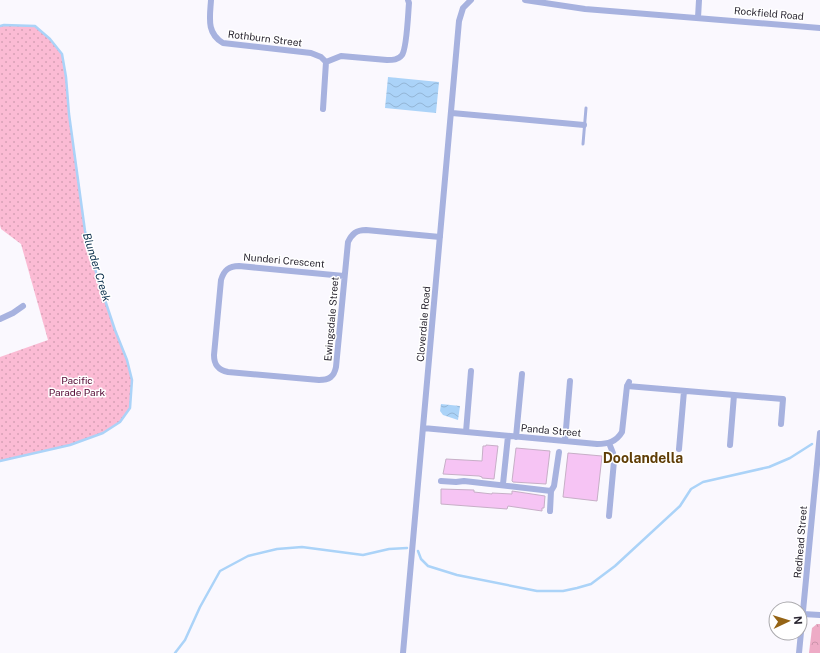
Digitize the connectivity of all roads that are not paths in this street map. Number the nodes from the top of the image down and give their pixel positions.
1 (211, 0) edge
2 (408, 0) edge
3 (471, 0) edge
4 (525, 0) edge
5 (699, 0) edge
6 (698, 18) junction
7 (820, 28) edge
8 (326, 62) junction
9 (323, 108) dead end
10 (586, 108) dead end
11 (452, 113) junction
12 (584, 126) junction
13 (583, 144) dead end
14 (440, 237) junction
15 (344, 276) junction
16 (23, 306) dead end
17 (0, 319) edge
18 (216, 366) joint
19 (471, 371) dead end
20 (522, 374) dead end
21 (570, 381) dead end
22 (684, 391) junction
23 (734, 395) junction
24 (781, 424) dead end
25 (423, 428) junction
26 (466, 432) junction
27 (820, 434) edge
28 (508, 436) junction
29 (516, 437) junction
30 (565, 441) junction
31 (609, 444) junction
32 (730, 445) dead end
33 (679, 449) dead end
34 (559, 452) dead end
35 (441, 481) dead end
36 (502, 484) junction
37 (551, 490) junction
38 (550, 511) dead end
39 (609, 516) dead end
40 (804, 601) edge
41 (808, 614) edge
42 (820, 615) edge
43 (800, 641) edge
44 (403, 653) edge
45 (799, 653) edge

1 - 8 street, Rothburn Street
2 - 8 street
3 - 11 street, Cloverdale Road
4 - 6 street, Rockfield Road
5 - 6 street
6 - 7 street, Rockfield Road
8 - 9 street
10 - 12 lane
11 - 12 street
11 - 14 street, Cloverdale Road
12 - 13 lane
14 - 15 street, Ewingsdale Street
14 - 25 street, Cloverdale Road
15 - 18 street, Nunderi Crescent
15 - 18 street, Ewingsdale Street
16 - 17 street
19 - 26 street
20 - 29 street
21 - 30 street
22 - 23 street
22 - 31 street
22 - 33 street
23 - 24 street
23 - 32 street
25 - 26 street, Panda Street
25 - 44 street, Cloverdale Road
26 - 28 street, Panda Street
27 - 40 street, Redhead Street
28 - 29 street, Panda Street
28 - 36 street
29 - 30 street, Panda Street
30 - 31 street, Panda Street
31 - 39 street
34 - 37 street
35 - 36 street
36 - 37 street
37 - 38 street
41 - 42 street
43 - 45 street, Redhead Street

